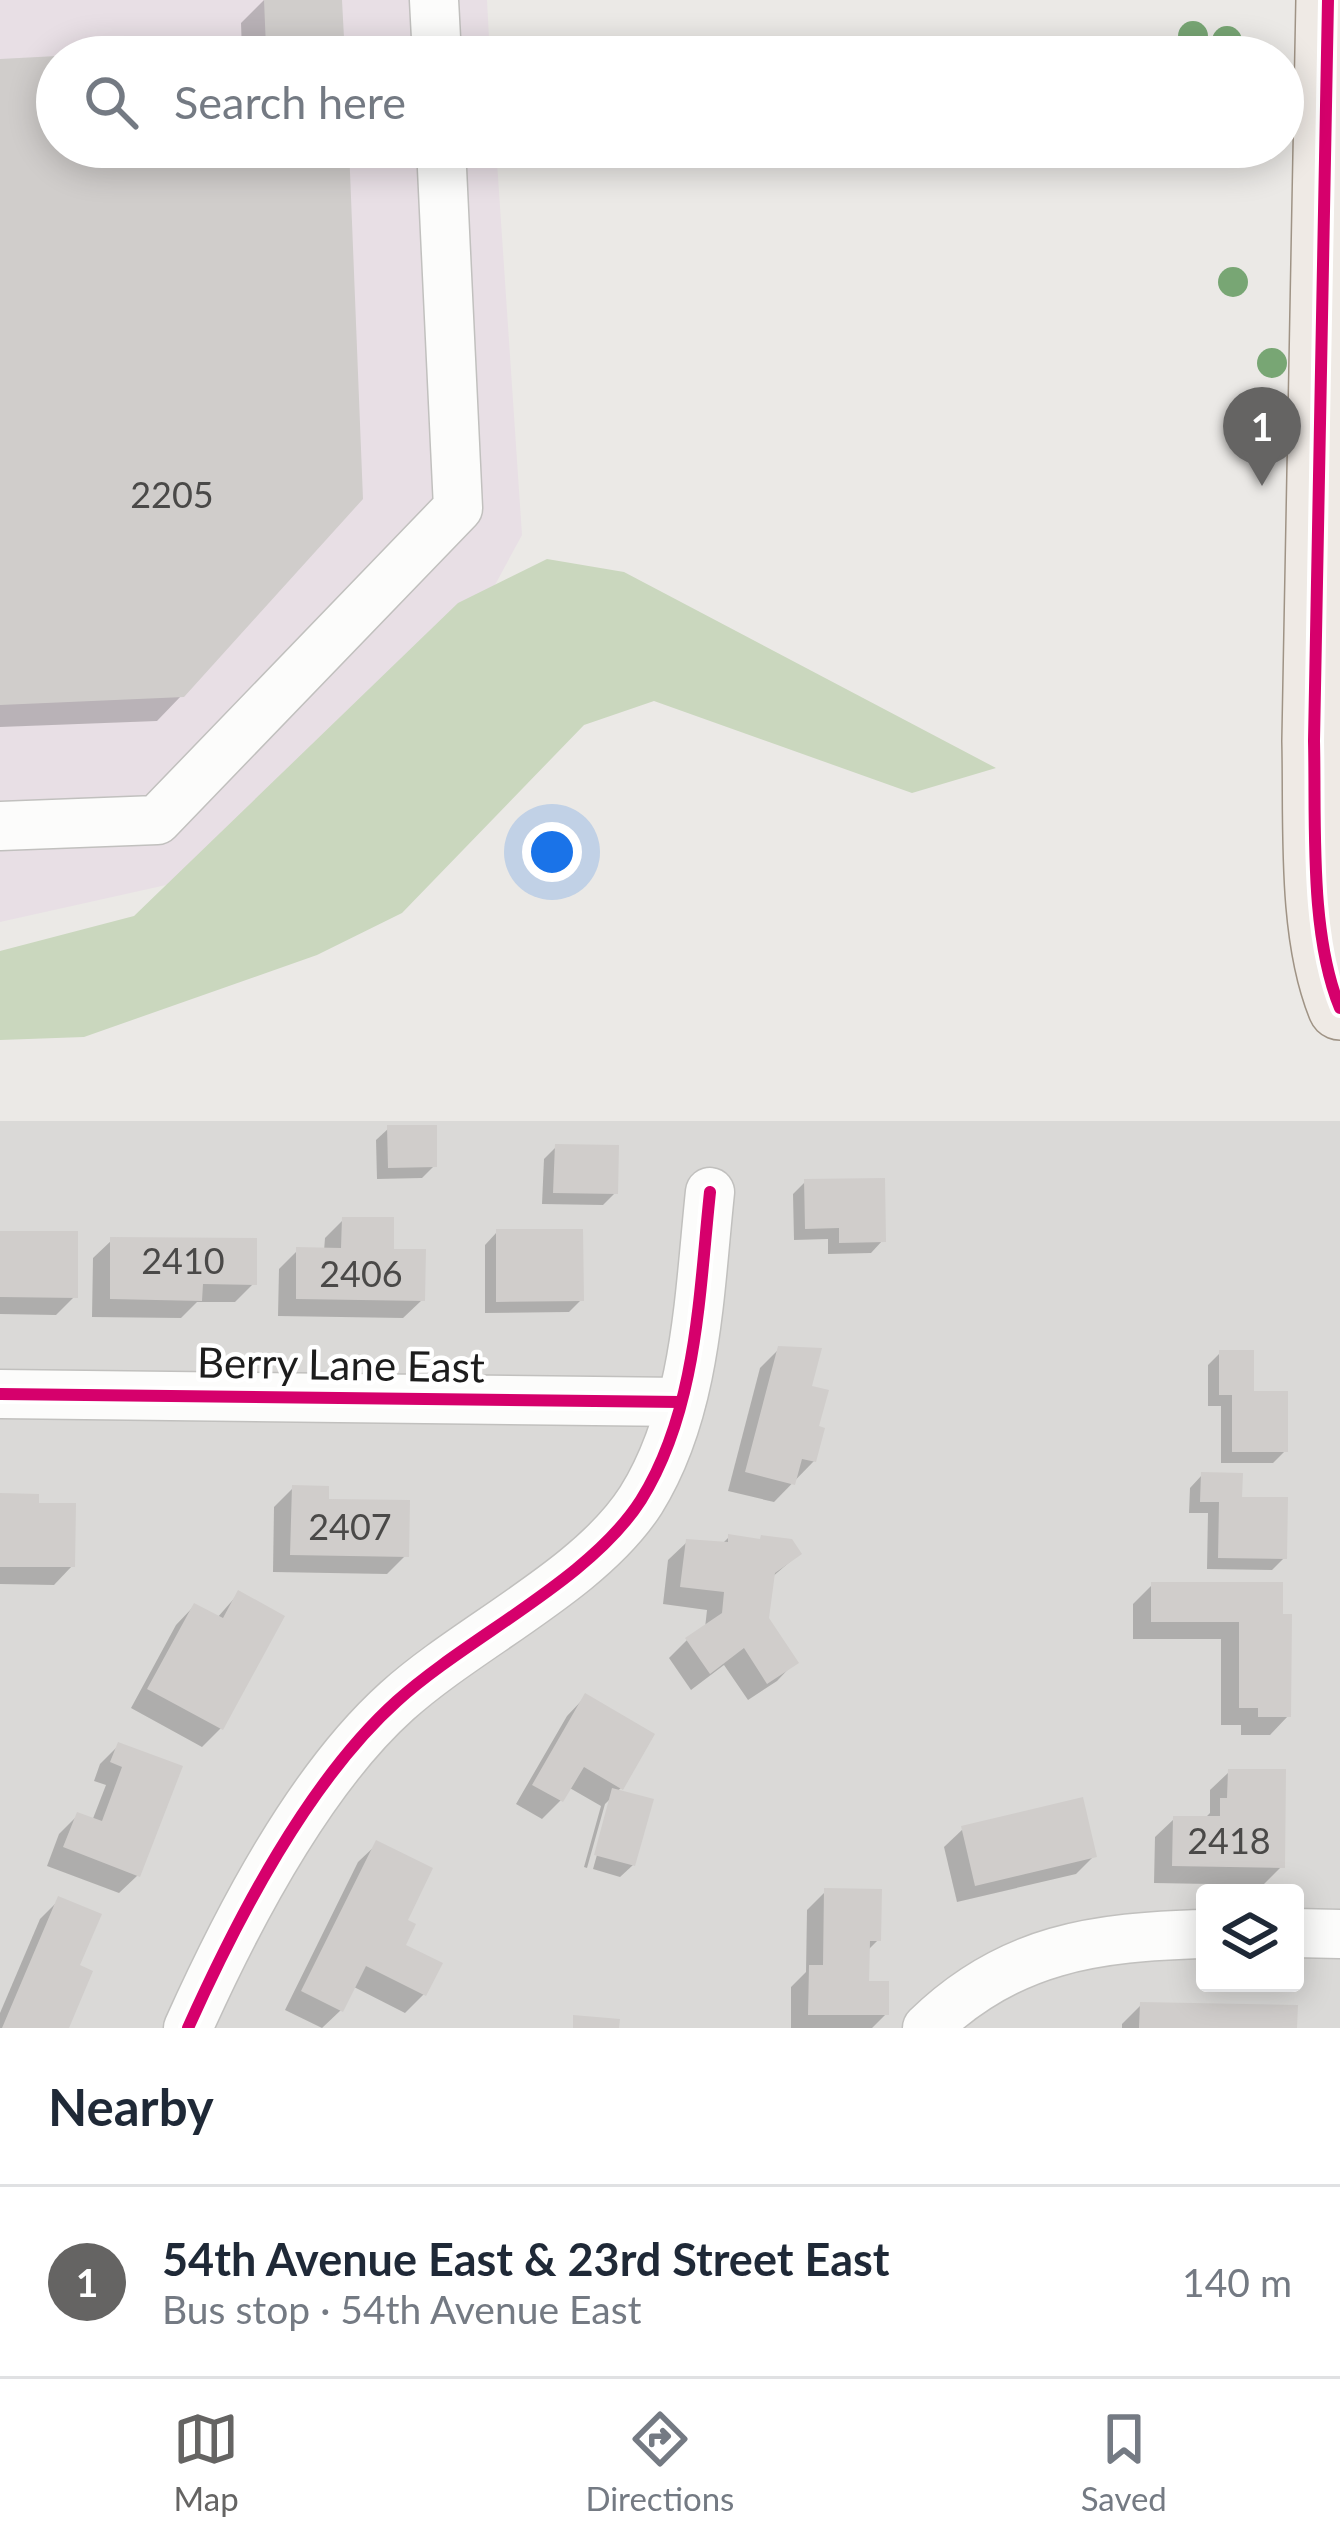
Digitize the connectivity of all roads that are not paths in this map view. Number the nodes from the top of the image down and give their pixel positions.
1 (434, 0) edge
2 (1328, 0) edge
3 (436, 36) edge
4 (442, 168) edge
5 (1333, 174) edge
6 (1331, 357) edge
7 (1328, 697) edge
8 (0, 826) edge
9 (1340, 1008) edge
10 (710, 1192) dead end
11 (0, 1394) edge
12 (681, 1402) junction
13 (1196, 1934) edge
14 (1304, 1934) edge
15 (1340, 1934) edge
16 (188, 2028) edge
17 (927, 2028) edge

1 - 3 street
2 - 5 main road
4 - 8 street
5 - 6 main road
6 - 7 main road
7 - 9 main road
10 - 12 street
11 - 12 street, Berry Lane East
12 - 16 street
13 - 17 street
14 - 15 street

